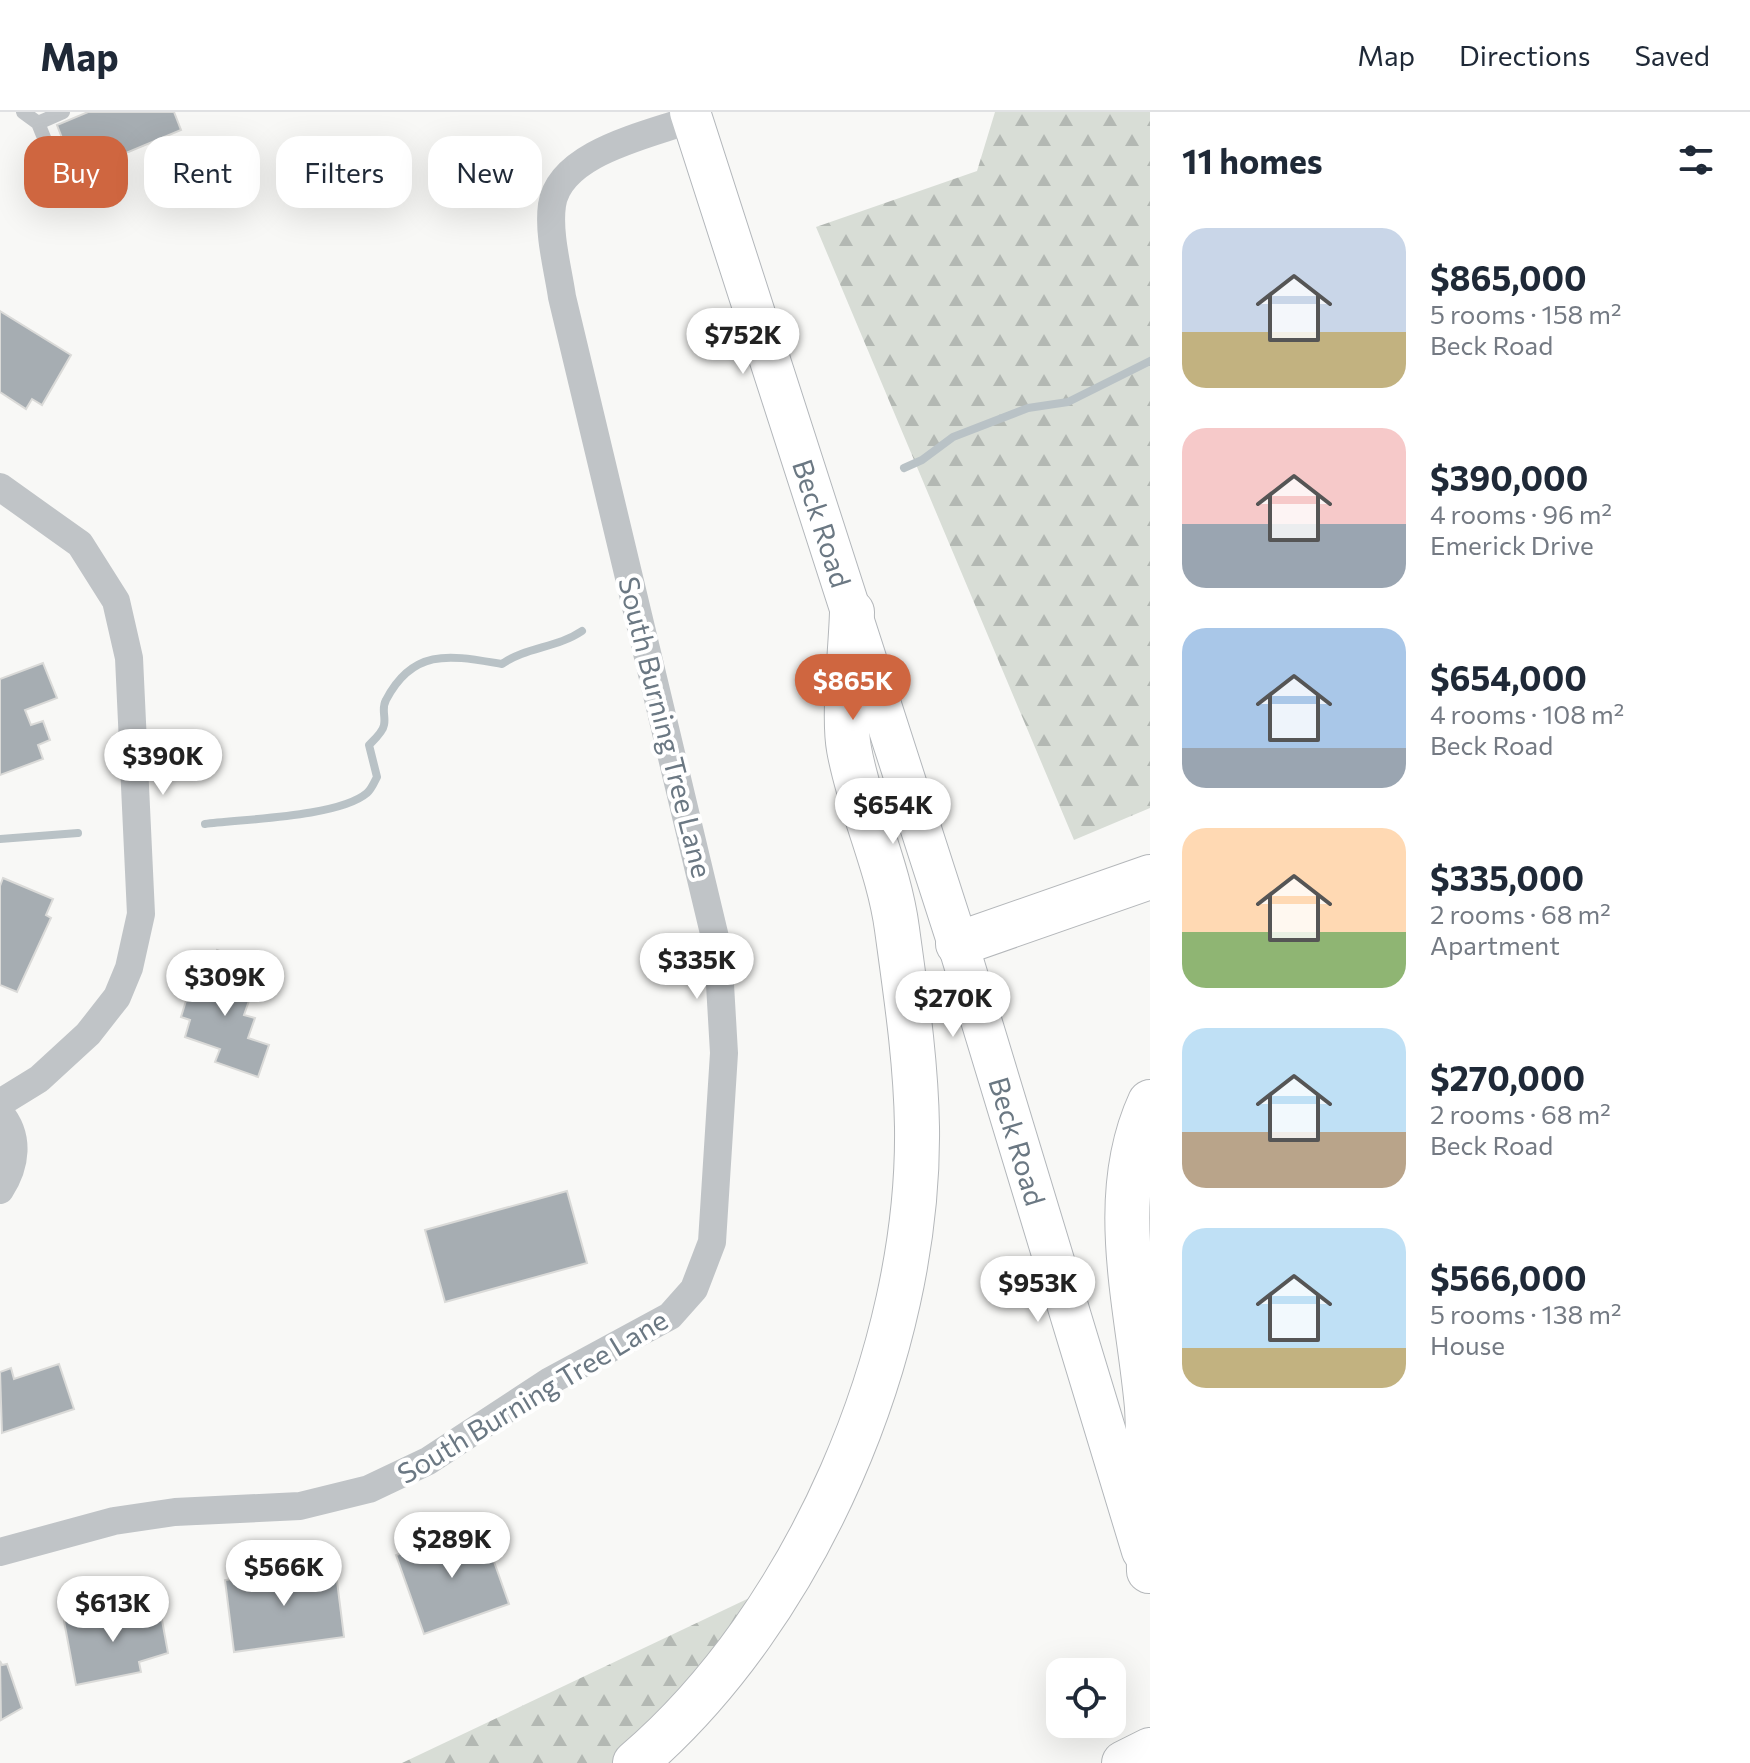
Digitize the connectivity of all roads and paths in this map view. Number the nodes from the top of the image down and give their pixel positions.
1 (23, 112) edge
2 (63, 112) edge
3 (691, 116) edge
4 (38, 123) junction
5 (43, 136) edge
6 (0, 487) edge
7 (852, 612) junction
8 (1150, 877) edge
9 (958, 944) junction
10 (1150, 1102) edge
11 (0, 1103) edge
12 (0, 1113) edge
13 (0, 1190) edge
14 (0, 1552) edge
15 (1149, 1574) edge
16 (1150, 1753) edge
17 (635, 1763) edge
18 (1126, 1763) edge

1 - 4 lane
2 - 4 lane
3 - 7 main road, Beck Road
3 - 14 street, South Burning Tree Lane
4 - 5 lane
6 - 11 street
7 - 9 main road, Beck Road
7 - 17 highway
8 - 9 highway
9 - 15 main road, Beck Road
10 - 15 highway
12 - 13 street
16 - 18 highway

